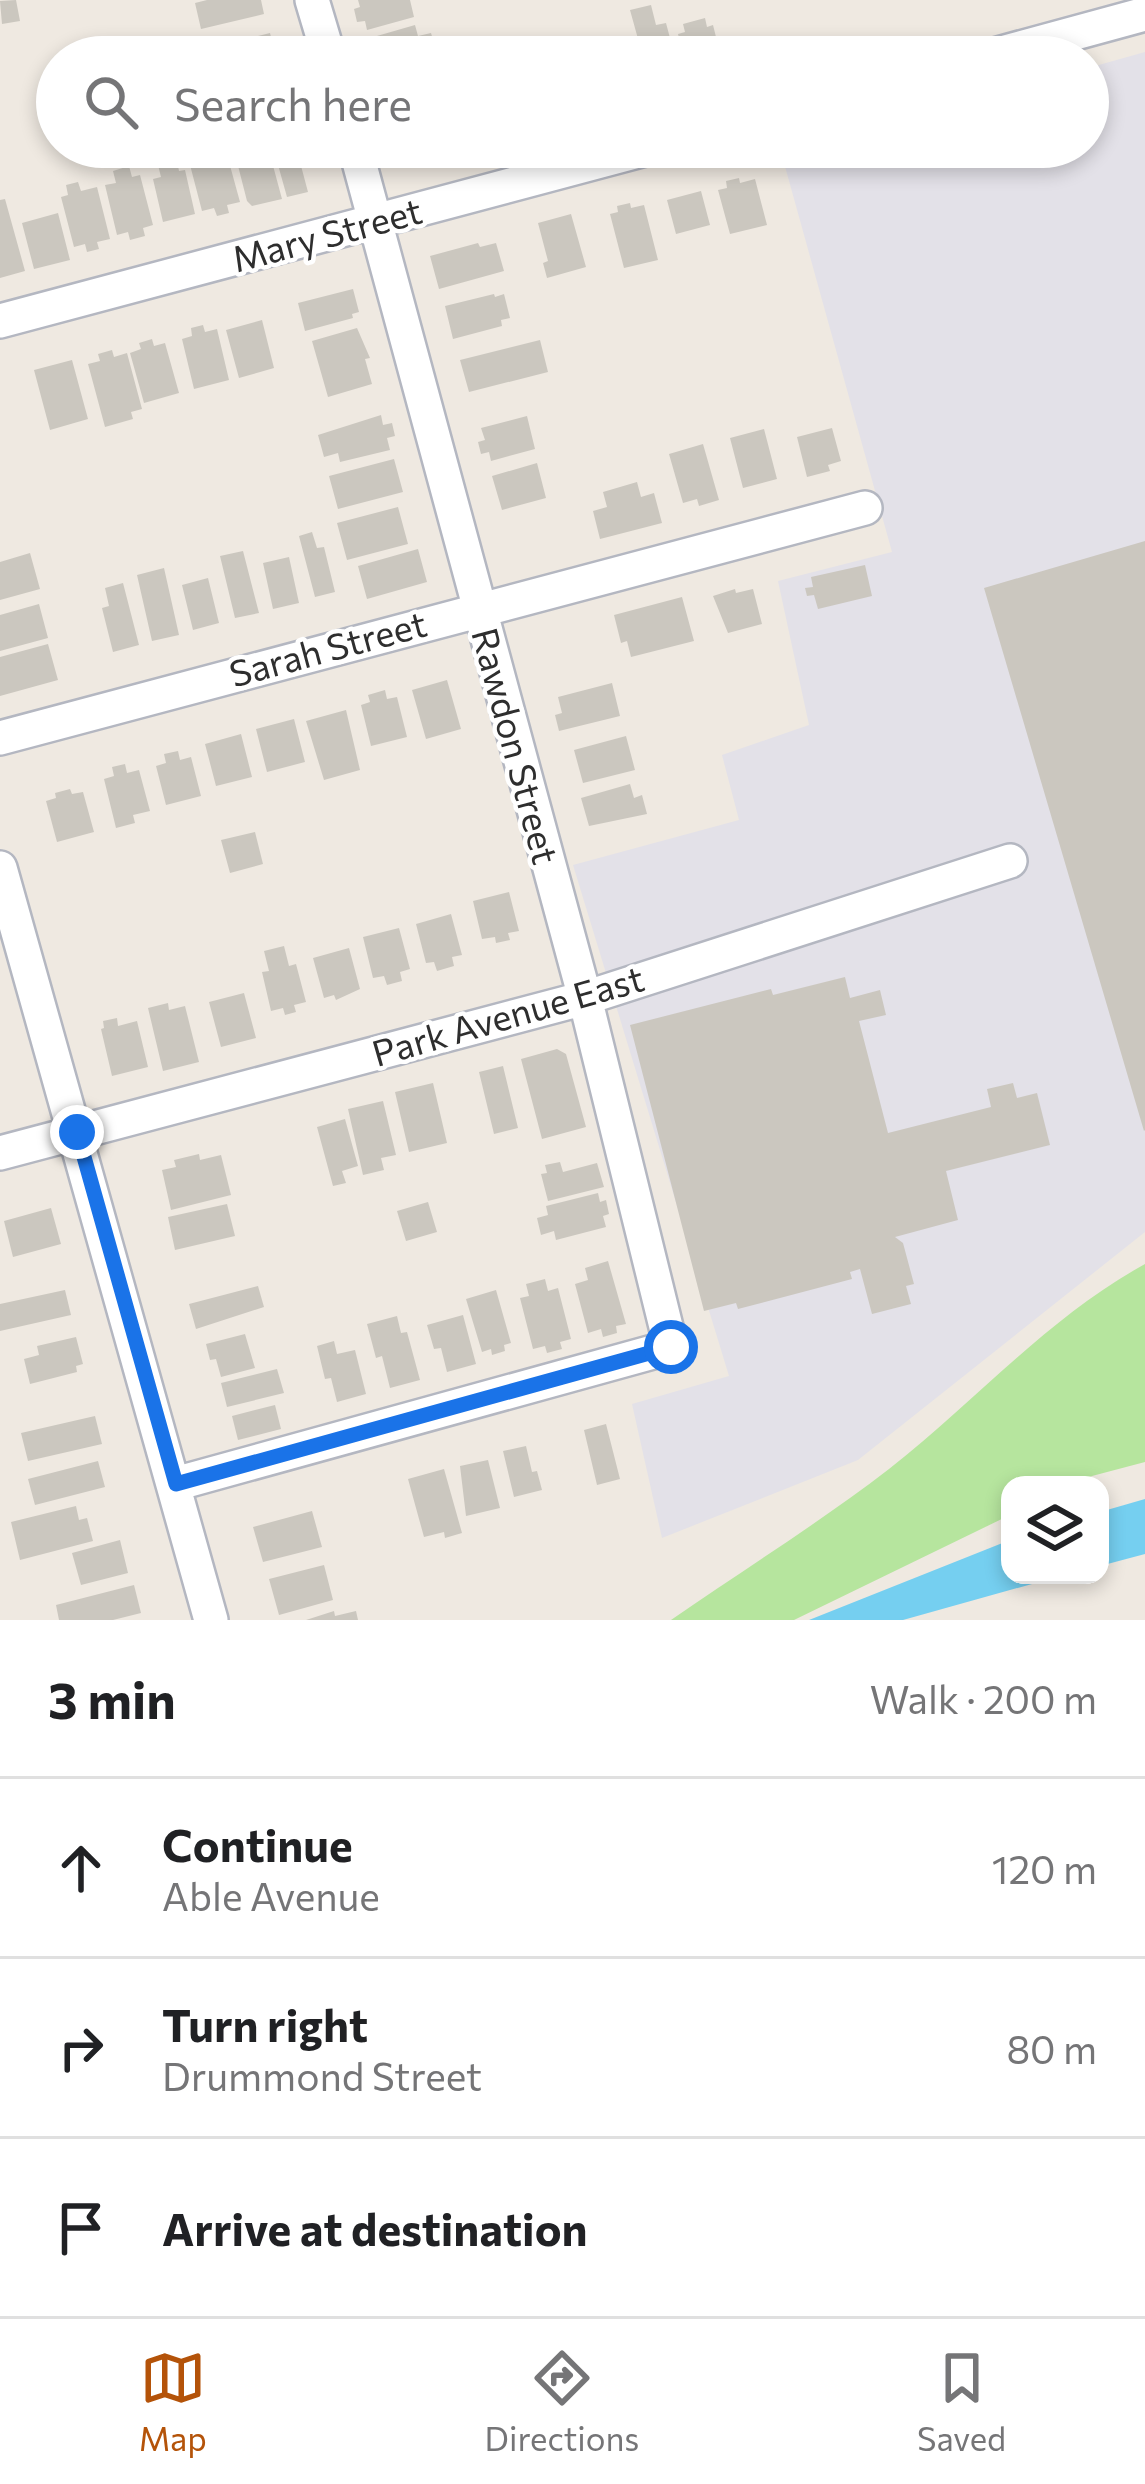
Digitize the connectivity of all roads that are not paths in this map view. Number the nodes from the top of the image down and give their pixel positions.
1 (312, 0) edge
2 (1145, 14) edge
3 (323, 36) edge
4 (1064, 36) edge
5 (361, 168) edge
6 (575, 168) edge
7 (376, 222) junction
8 (0, 321) edge
9 (865, 508) dead end
10 (478, 610) junction
11 (0, 738) edge
12 (1010, 862) dead end
13 (0, 868) edge
14 (585, 998) junction
15 (77, 1132) junction
16 (0, 1153) edge
17 (176, 1484) junction
18 (211, 1620) edge

1 - 3 street
2 - 4 street
5 - 7 street, Rawdon Street
6 - 7 street, Mary Street
7 - 8 street, Mary Street
7 - 10 street, Rawdon Street
9 - 10 street, Sarah Street
10 - 11 street, Sarah Street
10 - 14 street, Rawdon Street
12 - 14 street, Park Avenue East
13 - 15 street
14 - 15 street, Park Avenue East
14 - 17 street, Rawdon Street
15 - 16 street, Park Avenue East
15 - 17 street
17 - 18 street

